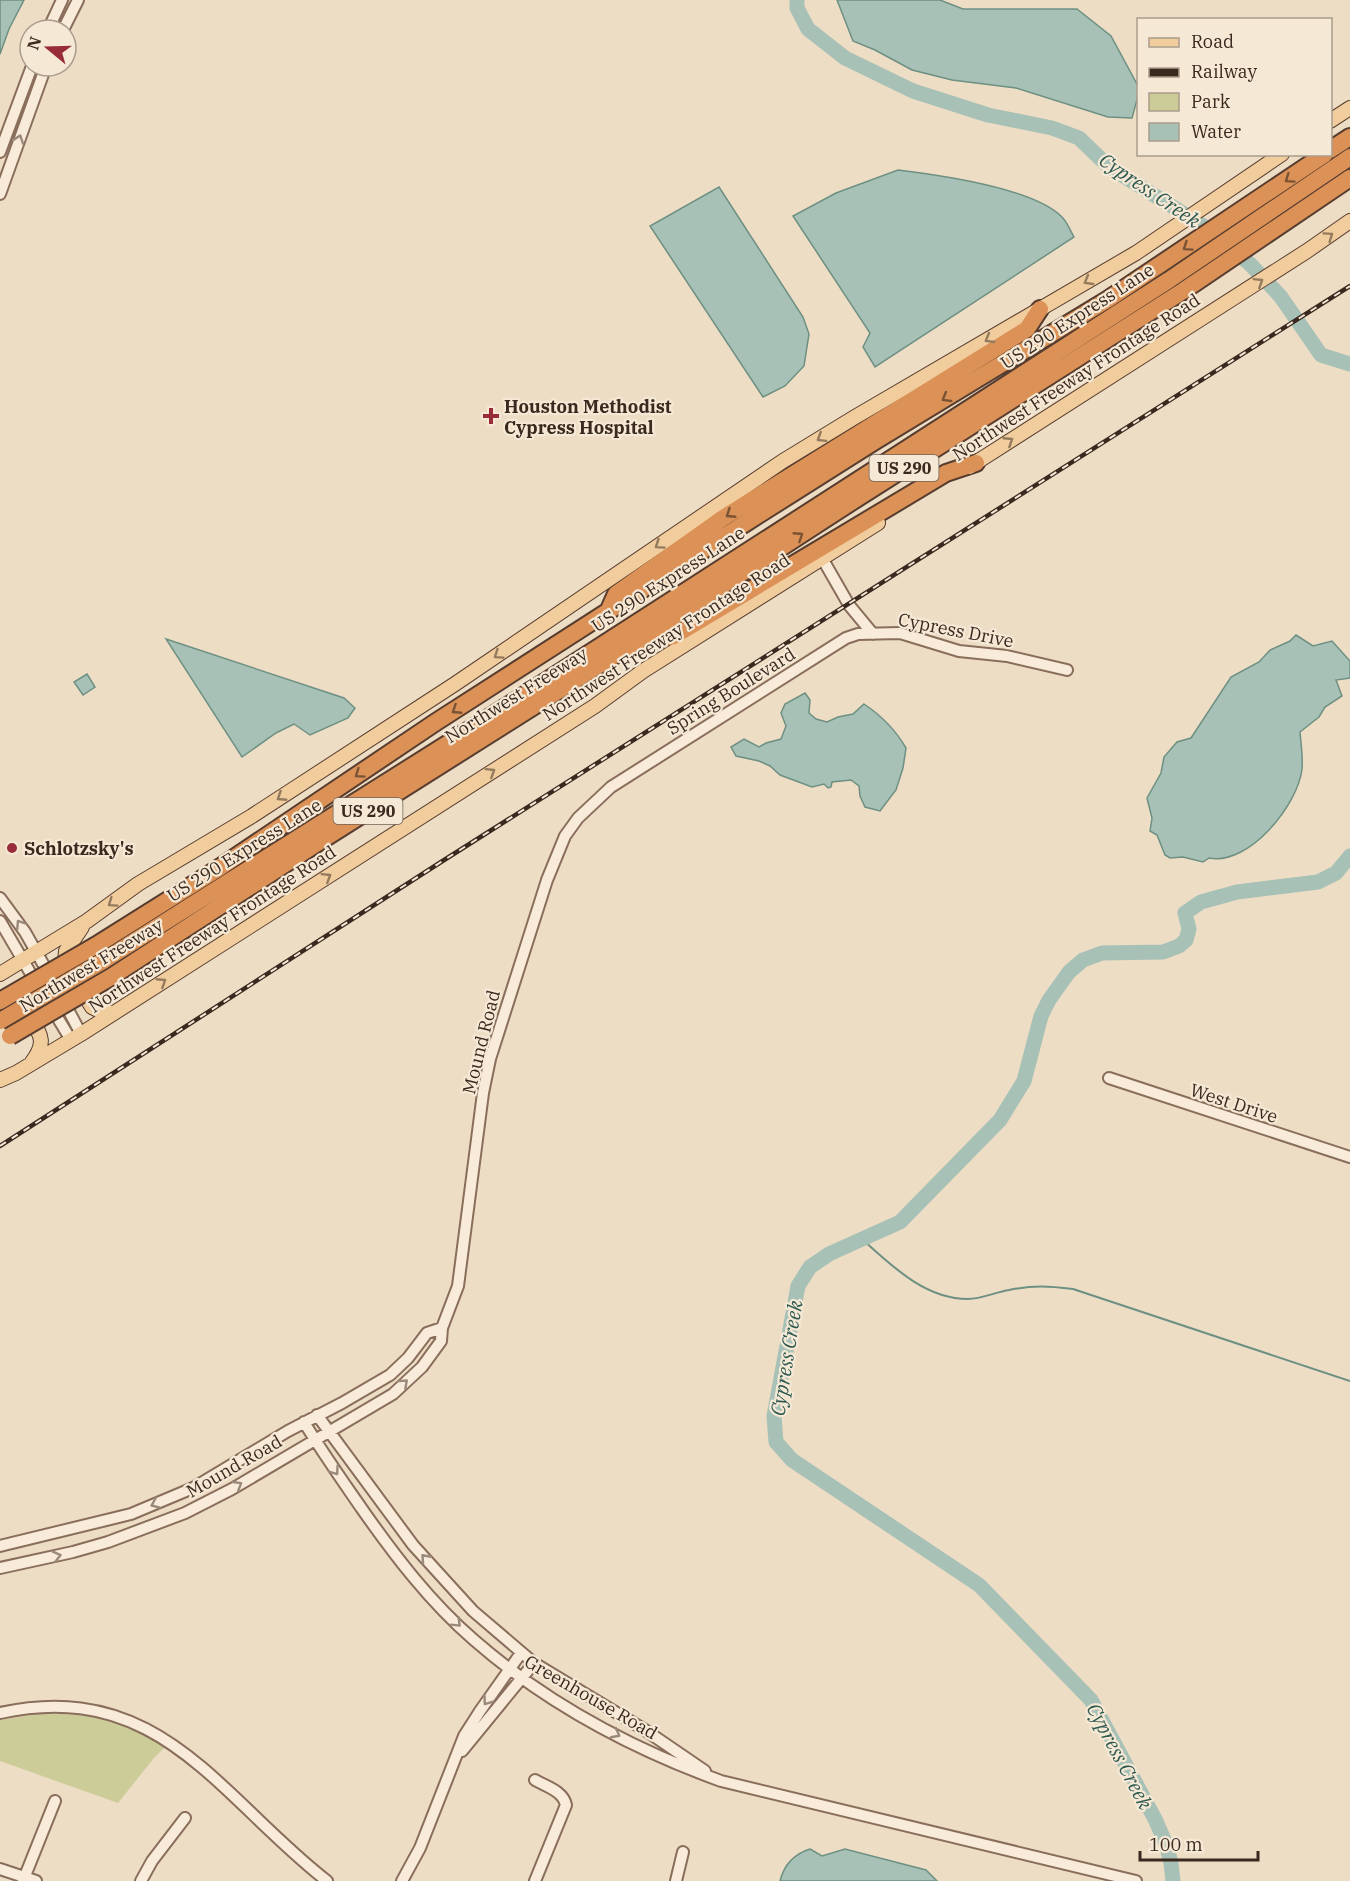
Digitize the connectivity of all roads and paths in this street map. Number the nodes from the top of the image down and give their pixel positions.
1 (62, 0) edge
2 (78, 0) edge
3 (54, 18) edge
4 (69, 18) edge
5 (28, 78) edge
6 (42, 78) edge
7 (1350, 108) edge
8 (1332, 120) edge
9 (1350, 137) edge
10 (1332, 149) edge
11 (0, 152) edge
12 (1279, 156) edge
13 (1322, 156) edge
14 (1350, 157) edge
15 (1350, 178) edge
16 (0, 194) edge
17 (1259, 209) junction
18 (1350, 221) edge
19 (1040, 309) junction
20 (976, 463) junction
21 (822, 558) junction
22 (608, 612) junction
23 (873, 634) junction
24 (626, 648) junction
25 (1067, 670) dead end
26 (610, 787) joint
27 (0, 898) edge
28 (0, 921) edge
29 (87, 921) junction
30 (37, 953) junction
31 (99, 954) junction
32 (23, 961) junction
33 (0, 974) edge
34 (0, 981) edge
35 (0, 1001) edge
36 (113, 1013) junction
37 (0, 1021) edge
38 (76, 1037) junction
39 (5, 1038) edge
40 (28, 1066) junction
41 (1109, 1078) dead end
42 (0, 1080) edge
43 (1350, 1157) edge
44 (442, 1328) junction
45 (316, 1415) junction
46 (304, 1422) junction
47 (329, 1432) junction
48 (315, 1440) junction
49 (0, 1546) edge
50 (0, 1568) edge
51 (521, 1653) junction
52 (534, 1663) junction
53 (510, 1669) junction
54 (522, 1678) junction
55 (0, 1713) edge
56 (458, 1756) junction
57 (535, 1780) dead end
58 (721, 1781) junction
59 (55, 1801) dead end
60 (185, 1818) dead end
61 (683, 1852) dead end
62 (0, 1869) edge
63 (24, 1879) edge
64 (36, 1881) edge
65 (141, 1881) edge
66 (327, 1881) edge
67 (402, 1881) edge
68 (535, 1881) edge
69 (676, 1881) edge
70 (1136, 1881) edge

1 - 3 street
2 - 4 street
5 - 11 street
16 -> 6 street
7 - 8 main road
9 - 10 highway
12 -> 19 main road
13 -> 17 highway, Northwest Freeway / US 290
14 - 17 highway, US 290 Express Lane
24 -> 15 highway, Northwest Freeway / US 290
17 -> 22 highway, Northwest Freeway / US 290
17 - 31 highway, US 290 Express Lane
20 -> 18 main road, Northwest Freeway Frontage Road
19 -> 22 highway
19 -> 29 main road
20 - 21 main road, Northwest Freeway Frontage Road
20 - 24 highway
21 - 23 street
36 -> 21 main road, Northwest Freeway Frontage Road
22 -> 31 highway, Northwest Freeway / US 290
23 - 25 street, Cypress Drive
23 - 26 street, Spring Boulevard
24 - 39 highway, Northwest Freeway / US 290, bridge
26 - 44 street, Mound Road
30 -> 27 street
28 - 32 street
29 - 30 main road
29 - 36 main road
30 - 32 main road
30 - 38 street
31 - 35 highway, Northwest Freeway / US 290, bridge
31 - 37 highway, US 290 Express Lane, bridge
32 - 33 main road
32 - 38 street
34 - 40 main road
36 - 38 main road, Northwest Freeway Frontage Road
38 - 40 main road, Northwest Freeway Frontage Road
40 - 42 main road, Northwest Freeway Frontage Road
41 - 43 street, West Drive
44 - 45 street, Mound Road
47 -> 44 street, Mound Road
45 - 46 street, Mound Road
45 - 47 street, Greenhouse Road
46 - 48 street, Greenhouse Road
46 -> 49 street, Mound Road
47 - 48 street, Mound Road
51 -> 47 street, Greenhouse Road
50 -> 48 street, Mound Road
48 -> 53 street, Greenhouse Road
51 - 52 street, Greenhouse Road
51 - 53 street
52 - 54 street
52 - 58 street, Greenhouse Road
53 - 54 street, Greenhouse Road
53 -> 56 street
54 - 56 street
54 -> 58 street, Greenhouse Road
55 - 66 street
56 - 67 street
57 - 68 street
58 - 70 street, Greenhouse Road
59 - 63 street
60 - 65 street
61 - 69 street
62 - 63 street
63 - 64 street

